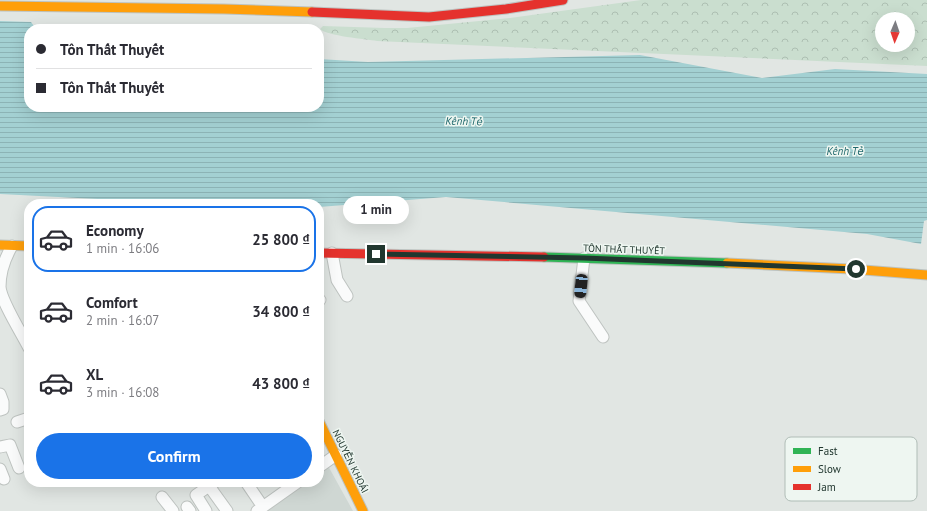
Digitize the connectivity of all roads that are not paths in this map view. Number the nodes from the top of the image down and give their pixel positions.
1 (244, 0) edge
2 (563, 0) edge
3 (224, 5) edge
4 (0, 6) edge
5 (244, 10) junction
6 (0, 245) edge
7 (12, 246) junction
8 (24, 246) edge
9 (324, 253) edge
10 (332, 253) junction
11 (584, 258) junction
12 (927, 275) edge
13 (347, 296) dead end
14 (603, 337) dead end
15 (24, 339) edge
16 (0, 394) edge
17 (0, 410) edge
18 (24, 420) edge
19 (17, 422) dead end
20 (324, 431) edge
21 (0, 447) edge
22 (336, 455) junction
23 (324, 463) edge
24 (19, 468) dead end
25 (208, 487) edge
26 (214, 487) edge
27 (249, 487) edge
28 (291, 487) edge
29 (167, 504) edge
30 (260, 509) edge
31 (158, 511) edge
32 (206, 511) edge
33 (227, 511) edge
34 (363, 511) edge

1 - 5 main road
2 - 5 main road
3 - 4 main road
3 - 5 main road
6 - 7 main road
7 - 8 main road
7 - 15 street
9 - 10 main road, TÔN THẤT THUYẾT
10 - 11 main road, TÔN THẤT THUYẾT
10 - 13 street
11 - 12 main road, TÔN THẤT THUYẾT
11 - 14 street
16 - 17 street
18 - 19 street
20 - 22 main road, NGUYỄN KHOÁI
21 - 24 street
22 - 23 street
22 - 34 main road, NGUYỄN KHOÁI
25 - 32 street
26 - 33 street
27 - 30 street
28 - 30 street
29 - 31 street

